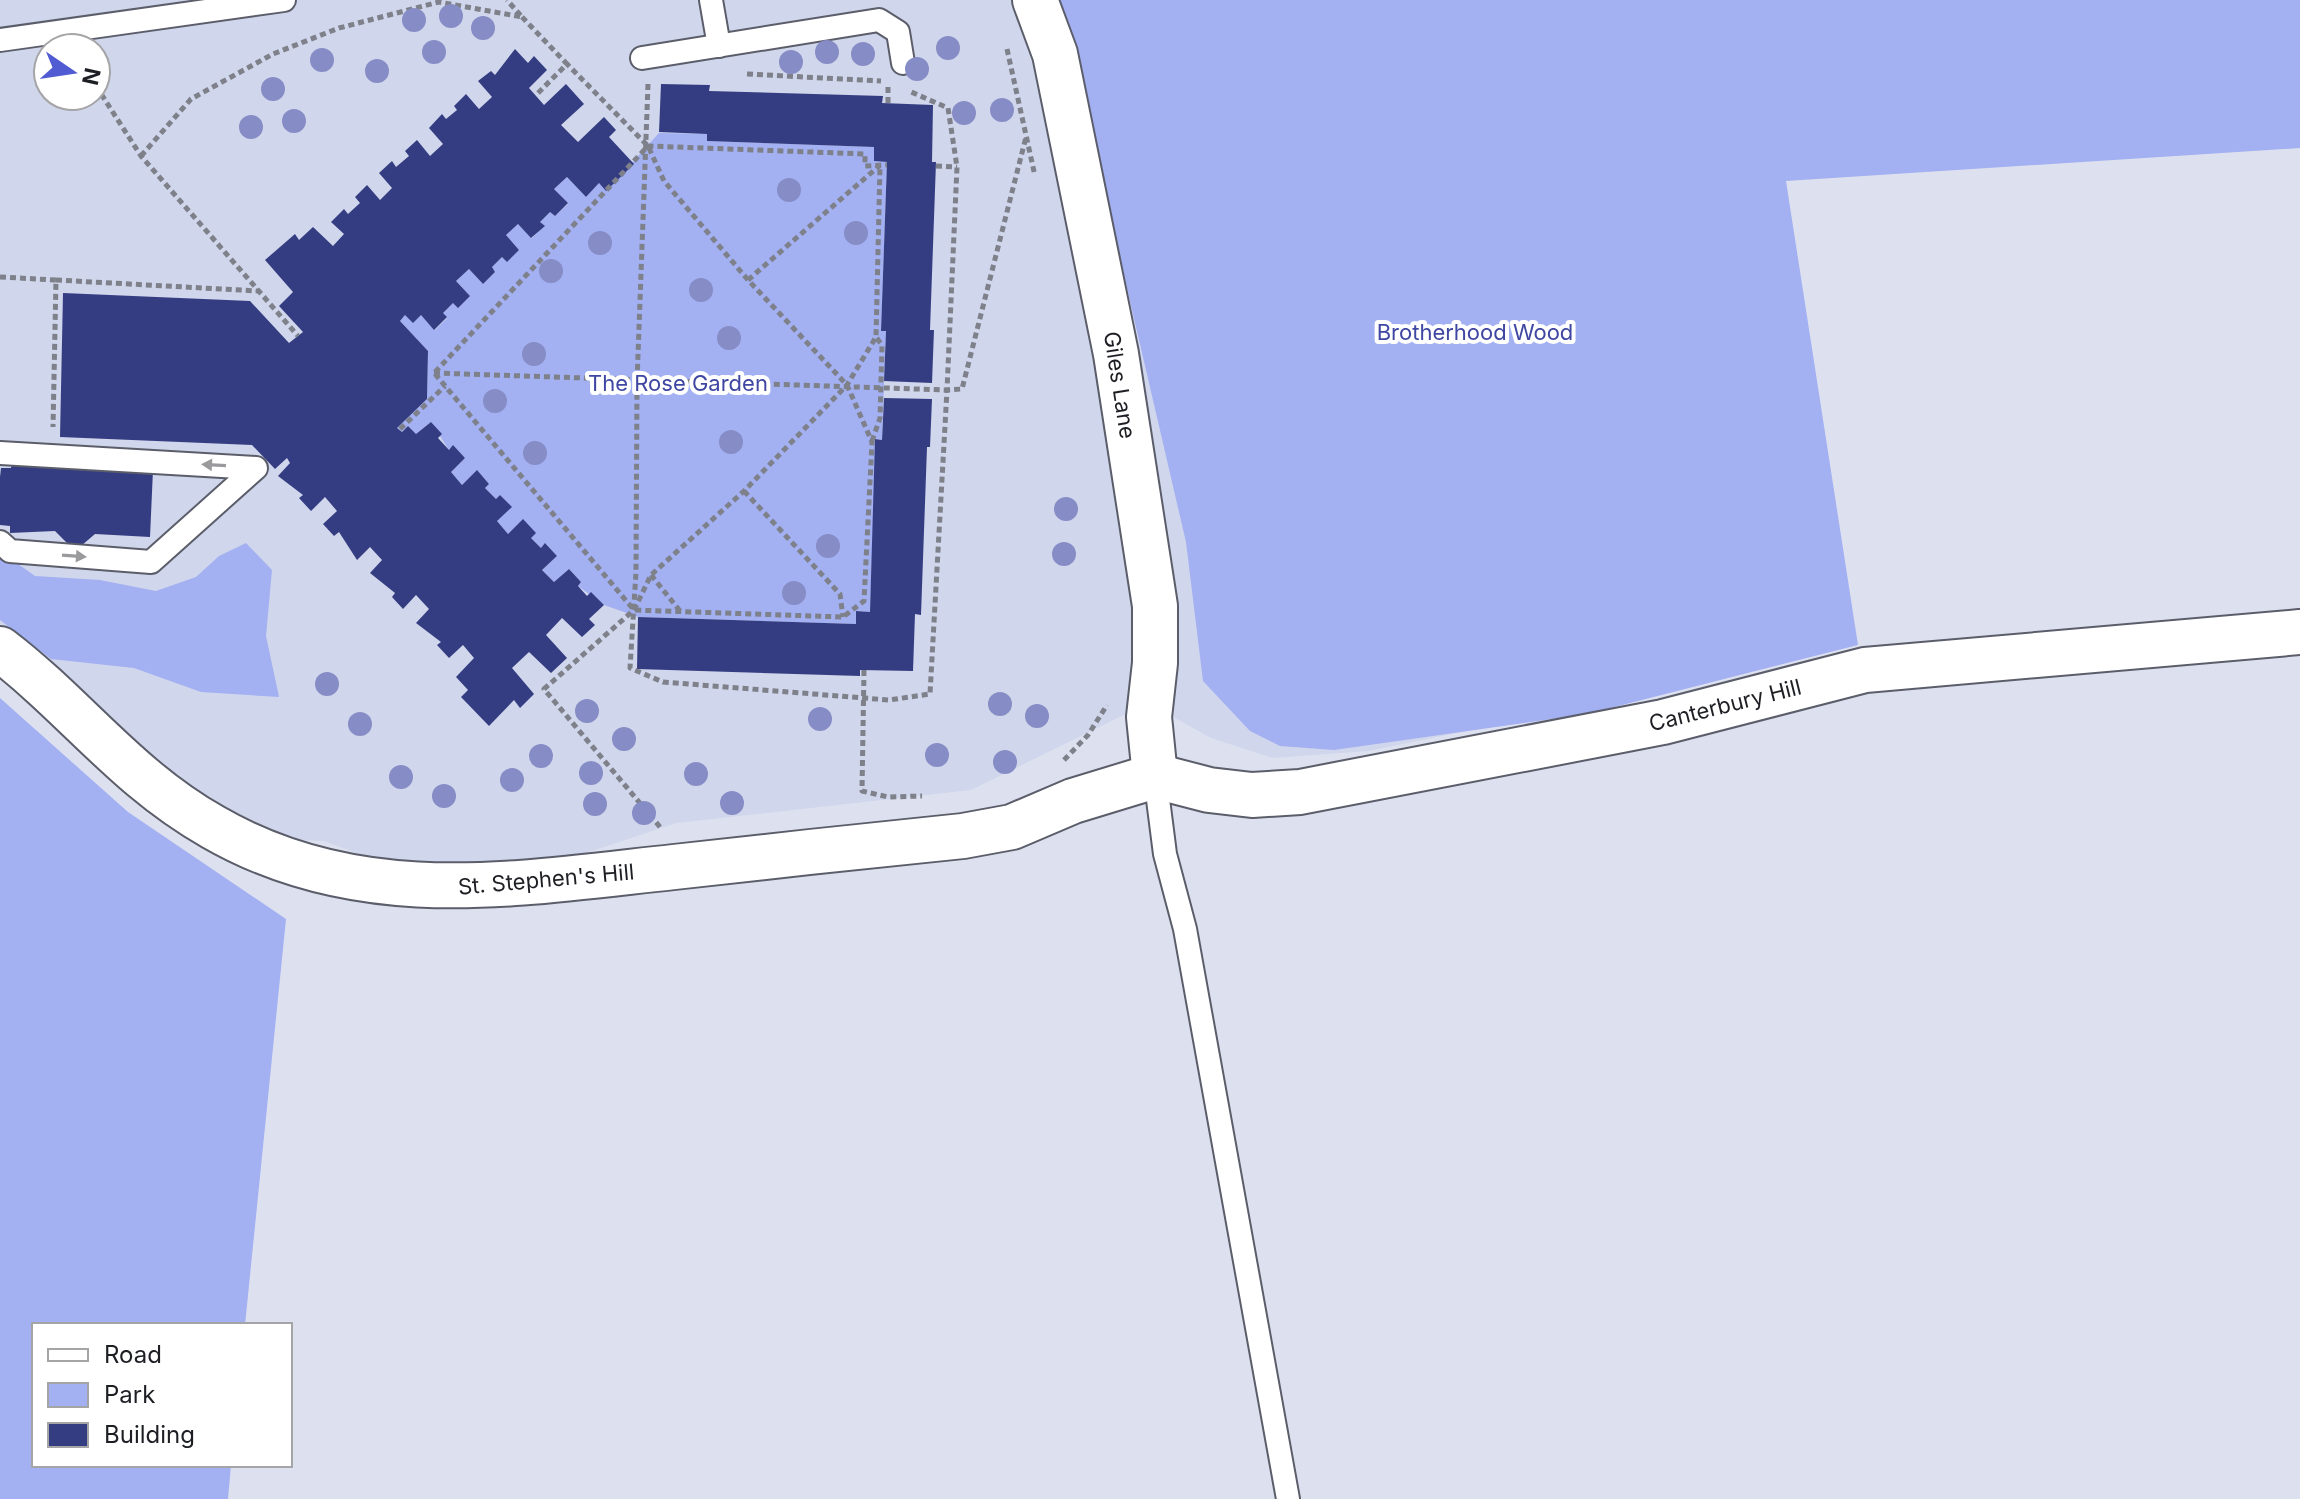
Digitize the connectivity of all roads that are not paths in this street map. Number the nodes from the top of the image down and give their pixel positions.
1 (284, 0) edge
2 (711, 0) edge
3 (1035, 0) edge
4 (0, 40) edge
5 (719, 46) junction
6 (645, 63) road end
7 (903, 63) dead end
8 (0, 453) edge
9 (0, 542) edge
10 (2300, 632) edge
11 (0, 649) edge
12 (1155, 776) junction
13 (1288, 1499) edge

1 - 4 lane
2 - 5 lane
3 - 12 street, Giles Lane
5 - 6 lane
5 - 7 lane
9 -> 8 lane
10 - 12 street, Canterbury Hill
11 - 12 street, St. Stephen's Hill
12 - 13 lane

